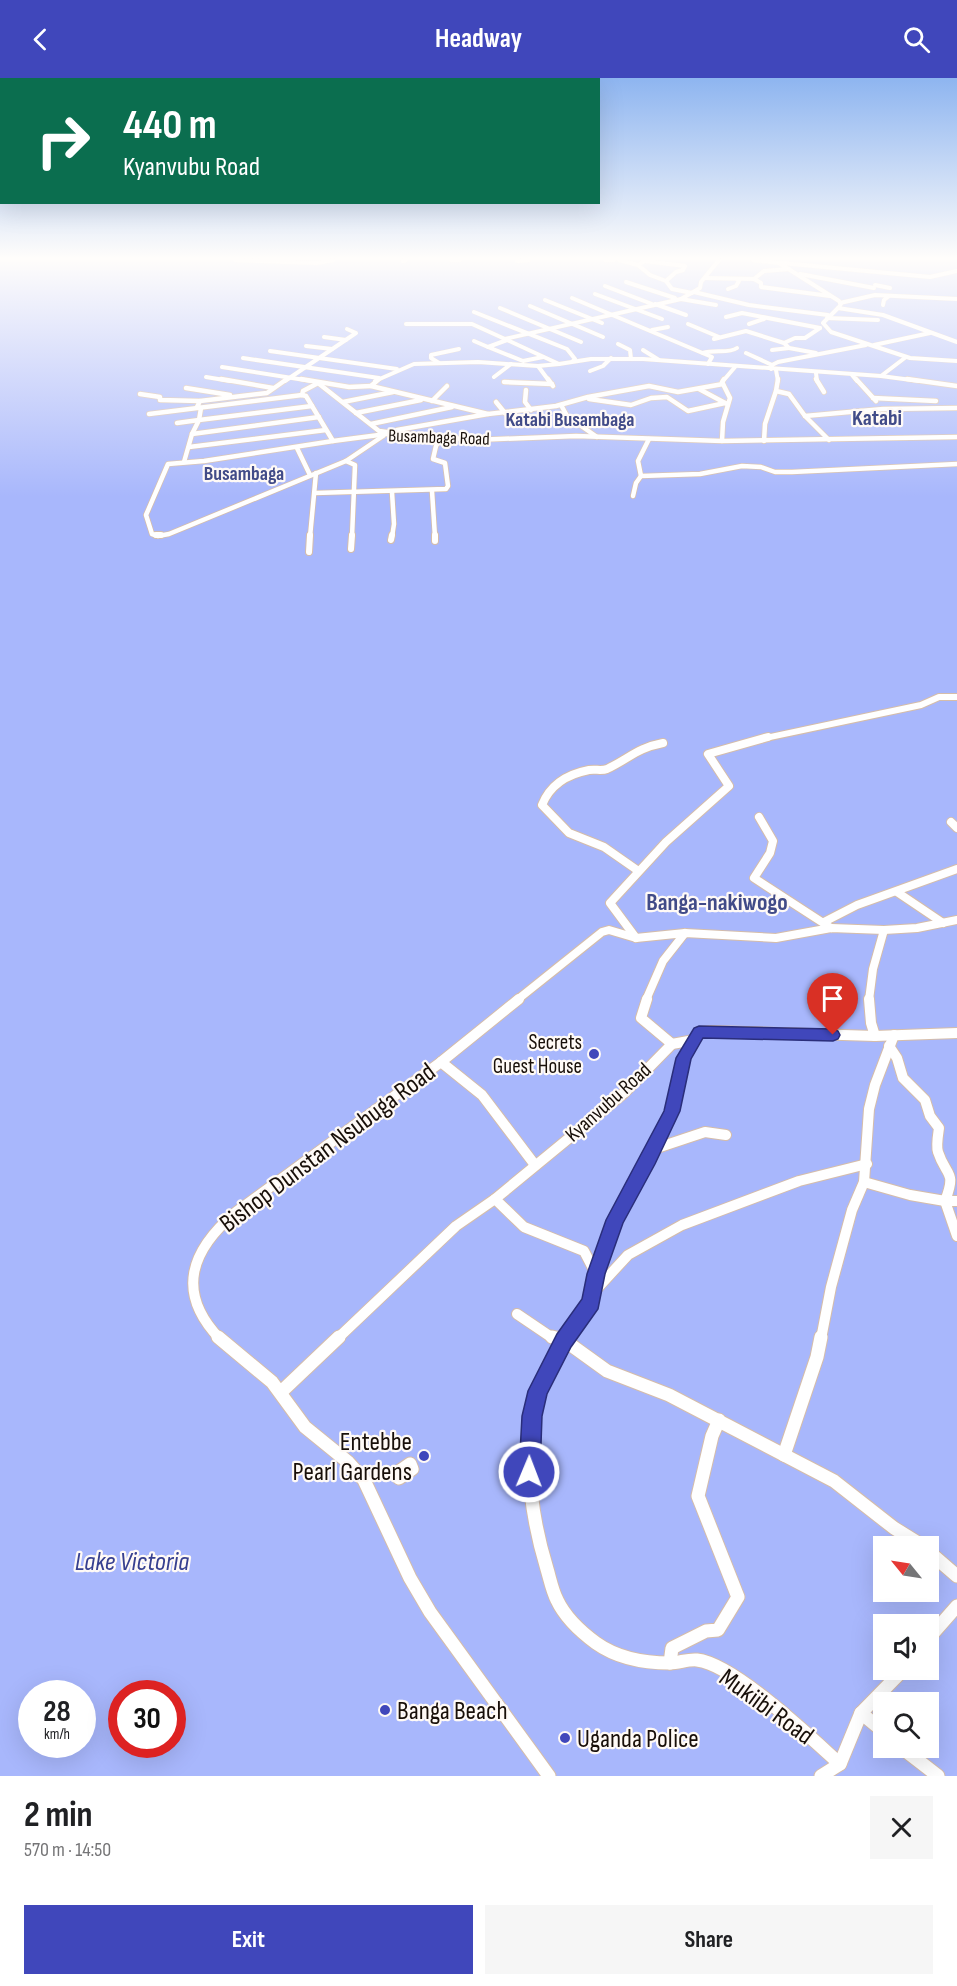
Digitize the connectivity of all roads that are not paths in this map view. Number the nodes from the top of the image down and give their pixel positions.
1 (340, 339) edge
2 (539, 339) edge
3 (554, 339) edge
4 (575, 339) edge
5 (672, 339) edge
6 (772, 339) edge
7 (798, 339) edge
8 (850, 339) edge
9 (898, 339) edge
10 (346, 340) joint
11 (506, 340) joint
12 (474, 341) dead end
13 (547, 342) junction
14 (581, 342) dead end
15 (784, 343) junction
16 (618, 344) dead end
17 (868, 345) junction
18 (306, 346) dead end
19 (488, 347) junction
20 (736, 348) dead end
21 (789, 348) junction
22 (332, 349) junction
23 (459, 349) dead end
24 (643, 350) dead end
25 (772, 350) dead end
26 (270, 351) dead end
27 (701, 353) junction
28 (746, 353) dead end
29 (819, 354) junction
30 (688, 355) dead end
31 (511, 356) junction
32 (319, 357) junction
33 (543, 357) junction
34 (906, 357) junction
35 (243, 358) dead end
36 (611, 358) junction
37 (631, 359) junction
38 (573, 361) junction
39 (660, 361) junction
40 (957, 361) edge
41 (484, 362) junction
42 (439, 363) junction
43 (510, 364) junction
44 (559, 364) junction
45 (708, 364) junction
46 (538, 366) junction
47 (304, 367) junction
48 (735, 367) junction
49 (222, 368) dead end
50 (773, 368) junction
51 (398, 370) junction
52 (590, 371) dead end
53 (816, 373) junction
54 (852, 375) junction
55 (881, 376) junction
56 (206, 377) dead end
57 (494, 377) dead end
58 (288, 378) junction
59 (380, 378) junction
60 (504, 382) dead end
61 (318, 383) junction
62 (723, 384) junction
63 (371, 386) junction
64 (447, 386) dead end
65 (957, 386) edge
66 (186, 388) dead end
67 (273, 388) junction
68 (698, 388) junction
69 (525, 390) dead end
70 (395, 392) junction
71 (678, 392) junction
72 (776, 392) junction
73 (824, 392) dead end
74 (140, 394) dead end
75 (303, 395) junction
76 (240, 396) junction
77 (667, 397) junction
78 (583, 398) junction
79 (873, 398) junction
80 (425, 399) junction
81 (936, 400) dead end
82 (200, 401) junction
83 (432, 401) junction
84 (245, 402) junction
85 (343, 402) junction
86 (496, 402) dead end
87 (725, 403) junction
88 (561, 405) junction
89 (730, 405) junction
90 (312, 406) junction
91 (455, 407) junction
92 (201, 408) junction
93 (957, 408) edge
94 (883, 409) junction
95 (531, 410) junction
96 (505, 412) junction
97 (251, 413) junction
98 (356, 413) junction
99 (149, 414) dead end
100 (488, 414) junction
101 (805, 416) junction
102 (319, 417) junction
103 (199, 420) junction
104 (177, 423) dead end
105 (370, 424) junction
106 (256, 426) junction
107 (326, 430) junction
108 (394, 433) junction
109 (192, 434) junction
110 (384, 435) junction
111 (597, 437) junction
112 (957, 437) edge
113 (262, 438) junction
114 (442, 438) junction
115 (649, 439) junction
116 (829, 440) junction
117 (333, 441) junction
118 (722, 441) junction
119 (764, 441) junction
120 (189, 447) junction
121 (297, 448) junction
122 (346, 461) junction
123 (183, 462) junction
124 (957, 464) edge
125 (313, 474) junction
126 (642, 476) junction
127 (432, 491) junction
128 (354, 492) junction
129 (392, 492) junction
130 (315, 493) junction
131 (633, 496) dead end
132 (391, 540) dead end
133 (435, 541) dead end
134 (351, 549) dead end
135 (309, 552) dead end
136 (957, 697) edge
137 (663, 742) dead end
138 (759, 817) dead end
139 (957, 869) edge
140 (637, 870) junction
141 (897, 892) junction
142 (957, 920) edge
143 (943, 923) junction
144 (828, 925) junction
145 (884, 930) junction
146 (686, 933) junction
147 (636, 938) junction
148 (957, 1033) edge
149 (894, 1035) junction
150 (875, 1036) junction
151 (694, 1040) junction
152 (672, 1044) junction
153 (889, 1046) junction
154 (441, 1062) junction
155 (726, 1135) dead end
156 (654, 1149) junction
157 (867, 1164) junction
158 (535, 1165) junction
159 (864, 1182) junction
160 (495, 1200) junction
161 (945, 1201) junction
162 (957, 1201) edge
163 (957, 1236) edge
164 (596, 1274) junction
165 (593, 1293) junction
166 (518, 1314) dead end
167 (564, 1340) junction
168 (281, 1392) junction
169 (719, 1420) junction
170 (784, 1455) junction
171 (907, 1536) edge
172 (939, 1560) edge
173 (957, 1576) edge
174 (957, 1606) edge
175 (939, 1626) edge
176 (670, 1663) junction
177 (893, 1680) edge
178 (861, 1713) junction
179 (873, 1723) edge
180 (915, 1758) edge
181 (840, 1764) junction
182 (549, 1776) edge
183 (821, 1776) edge
184 (938, 1776) edge

1 - 10 street
2 - 13 street
3 - 13 street
4 - 14 street
5 - 27 street
6 - 15 street
7 - 15 street
8 - 17 street
9 - 17 street
10 - 22 street
11 - 19 street
11 - 33 street
12 - 19 street
13 - 38 street
15 - 21 street
16 - 37 street
17 - 29 street
17 - 34 street
18 - 22 street
19 - 31 street
20 - 27 street
21 - 25 street
21 - 29 street
22 - 32 street
23 - 42 street
24 - 39 street
26 - 32 street
27 - 30 street
27 - 45 street
28 - 50 street
29 - 50 street
31 - 33 street
31 - 41 street
32 - 47 street
32 - 51 street
33 - 44 street
34 - 40 street
34 - 55 street
35 - 47 street
36 - 37 street
36 - 38 street
36 - 52 street
37 - 39 street
38 - 44 street
39 - 45 street
41 - 42 street
41 - 43 street
42 - 51 street
43 - 46 street
43 - 57 street
44 - 46 street
45 - 48 street
46 - 60 street
47 - 58 street
47 - 59 street
48 - 50 street
48 - 62 street
49 - 58 street
50 - 53 street
50 - 72 street
51 - 59 street
53 - 54 street
53 - 73 street
54 - 55 street
54 - 79 street
55 - 65 street
56 - 67 street
58 - 61 street
58 - 67 street
59 - 63 street
61 - 63 street
61 - 75 street
61 - 85 street
62 - 68 street
62 - 89 street
63 - 70 street
64 - 83 street
66 - 76 street
67 - 76 street
68 - 71 street
68 - 87 street
69 - 95 street
70 - 80 street
70 - 85 street
71 - 77 street
71 - 78 street
72 - 101 street
72 - 119 street
74 - 82 street
75 - 84 street
75 - 90 street
76 - 82 street
76 - 84 street
77 - 78 street
77 - 87 street
78 - 88 street
79 - 81 street
79 - 94 street
80 - 83 street
80 - 98 street
82 - 92 street
83 - 91 street
84 - 92 street
84 - 97 street
85 - 98 street
86 - 96 street
87 - 89 street
88 - 95 street
88 - 111 street
89 - 118 street
90 - 97 street
90 - 102 street
91 - 100 street
91 - 105 street
92 - 99 street
92 - 103 street
93 - 94 street
94 - 101 street
95 - 96 street
96 - 100 street
97 - 103 street
97 - 106 street
98 - 105 street
100 - 108 street
101 - 116 street
102 - 106 street
102 - 107 street
103 - 104 street
103 - 109 street
105 - 108 street
106 - 109 street
106 - 113 street
107 - 113 street
107 - 117 street
108 - 110 street, Busambaga Road
108 - 114 street, Busambaga Road
109 - 120 street
110 - 117 street, Busambaga Road
110 - 122 street
111 - 114 street, Busambaga Road
111 - 115 street, Busambaga Road
112 - 116 street, Busambaga Road
113 - 120 street
114 - 127 street
115 - 118 street, Busambaga Road
115 - 126 street
116 - 119 street, Busambaga Road
117 - 121 street, Busambaga Road
118 - 119 street, Busambaga Road
120 - 123 street
121 - 123 street, Busambaga Road
121 - 125 street
122 - 125 street
122 - 128 street
123 - 125 street
124 - 126 street
125 - 130 street
126 - 131 street
127 - 129 street
127 - 133 street
128 - 129 street
128 - 130 street
128 - 134 street
129 - 132 street
130 - 135 street
136 - 140 street
137 - 140 street
138 - 144 street
139 - 141 street
140 - 147 street
141 - 143 street
141 - 144 street
142 - 143 street, Bishop Dunstan Nsubuga Road
143 - 145 street, Bishop Dunstan Nsubuga Road
144 - 145 street, Bishop Dunstan Nsubuga Road
144 - 146 street, Bishop Dunstan Nsubuga Road
145 - 150 street
146 - 147 street, Bishop Dunstan Nsubuga Road
146 - 152 street
147 - 154 street, Bishop Dunstan Nsubuga Road
148 - 149 street
149 - 150 street
149 - 153 street
150 - 151 street
151 - 152 street
151 - 156 street, Mukiibi Road
152 - 158 street, Kyanvubu Road
153 - 157 street
153 - 161 street
154 - 158 street
154 - 168 street, Bishop Dunstan Nsubuga Road
155 - 156 street
156 - 164 street, Mukiibi Road
157 - 159 street
157 - 165 street
158 - 160 street, Kyanvubu Road
159 - 161 street
159 - 170 street
160 - 164 street
160 - 168 street, Kyanvubu Road
161 - 162 street
161 - 163 street
164 - 165 street, Mukiibi Road
165 - 167 street, Mukiibi Road
166 - 167 street
167 - 169 street
167 - 176 street, Mukiibi Road
168 - 182 street, Bishop Dunstan Nsubuga Road
169 - 170 street
169 - 176 street
170 - 171 street
172 - 173 street
174 - 175 street
176 - 181 street, Mukiibi Road
177 - 178 street
178 - 179 street
178 - 181 street
180 - 184 street
181 - 183 street

